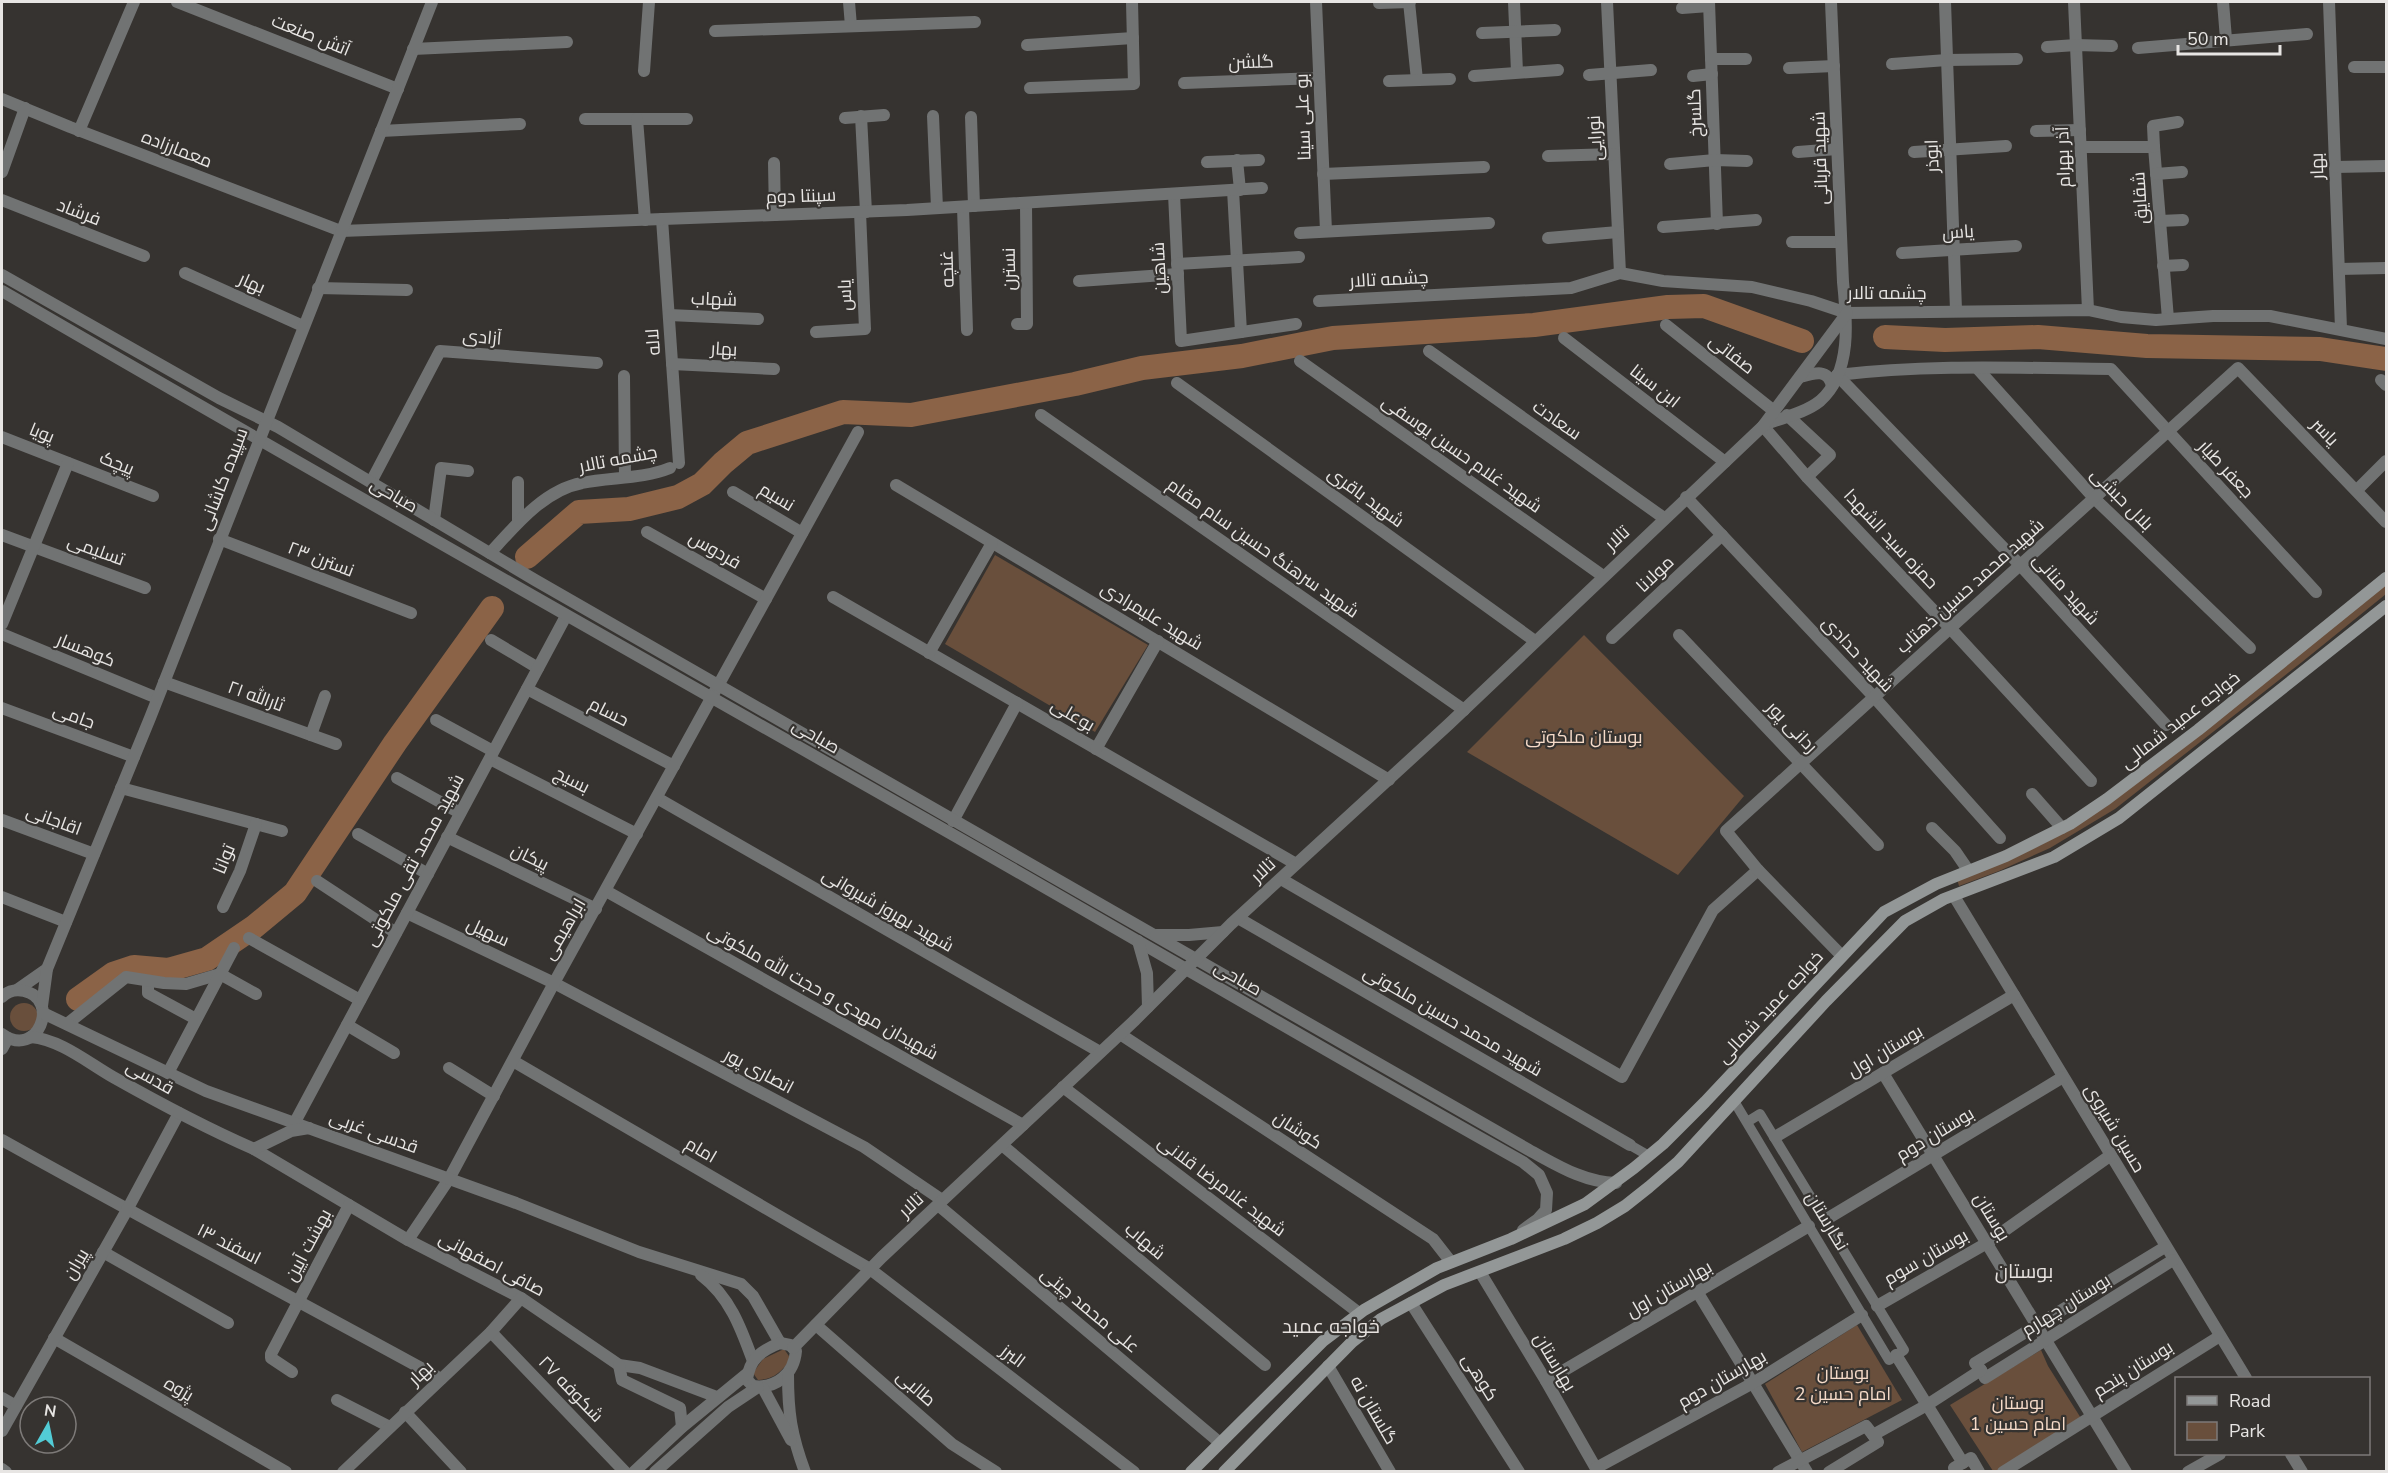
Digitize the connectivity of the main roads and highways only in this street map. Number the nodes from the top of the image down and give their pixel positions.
1 (2386, 578) edge
2 (2386, 606) edge
3 (1944, 880) junction
4 (1954, 896) junction
5 (1323, 1341) junction
6 (1332, 1362) junction
7 (1191, 1472) edge
8 (1224, 1472) edge

1 - 3 main road, خواجه عمید شمالی
2 - 4 main road, خواجه عمید شمالی
3 - 4 main road
3 - 5 main road, خواجه عمید شمالی
4 - 6 main road, خواجه عمید شمالی
5 - 6 main road
5 - 7 main road, خواجه عمید شمالی
6 - 8 main road, خواجه عمید شمالی

